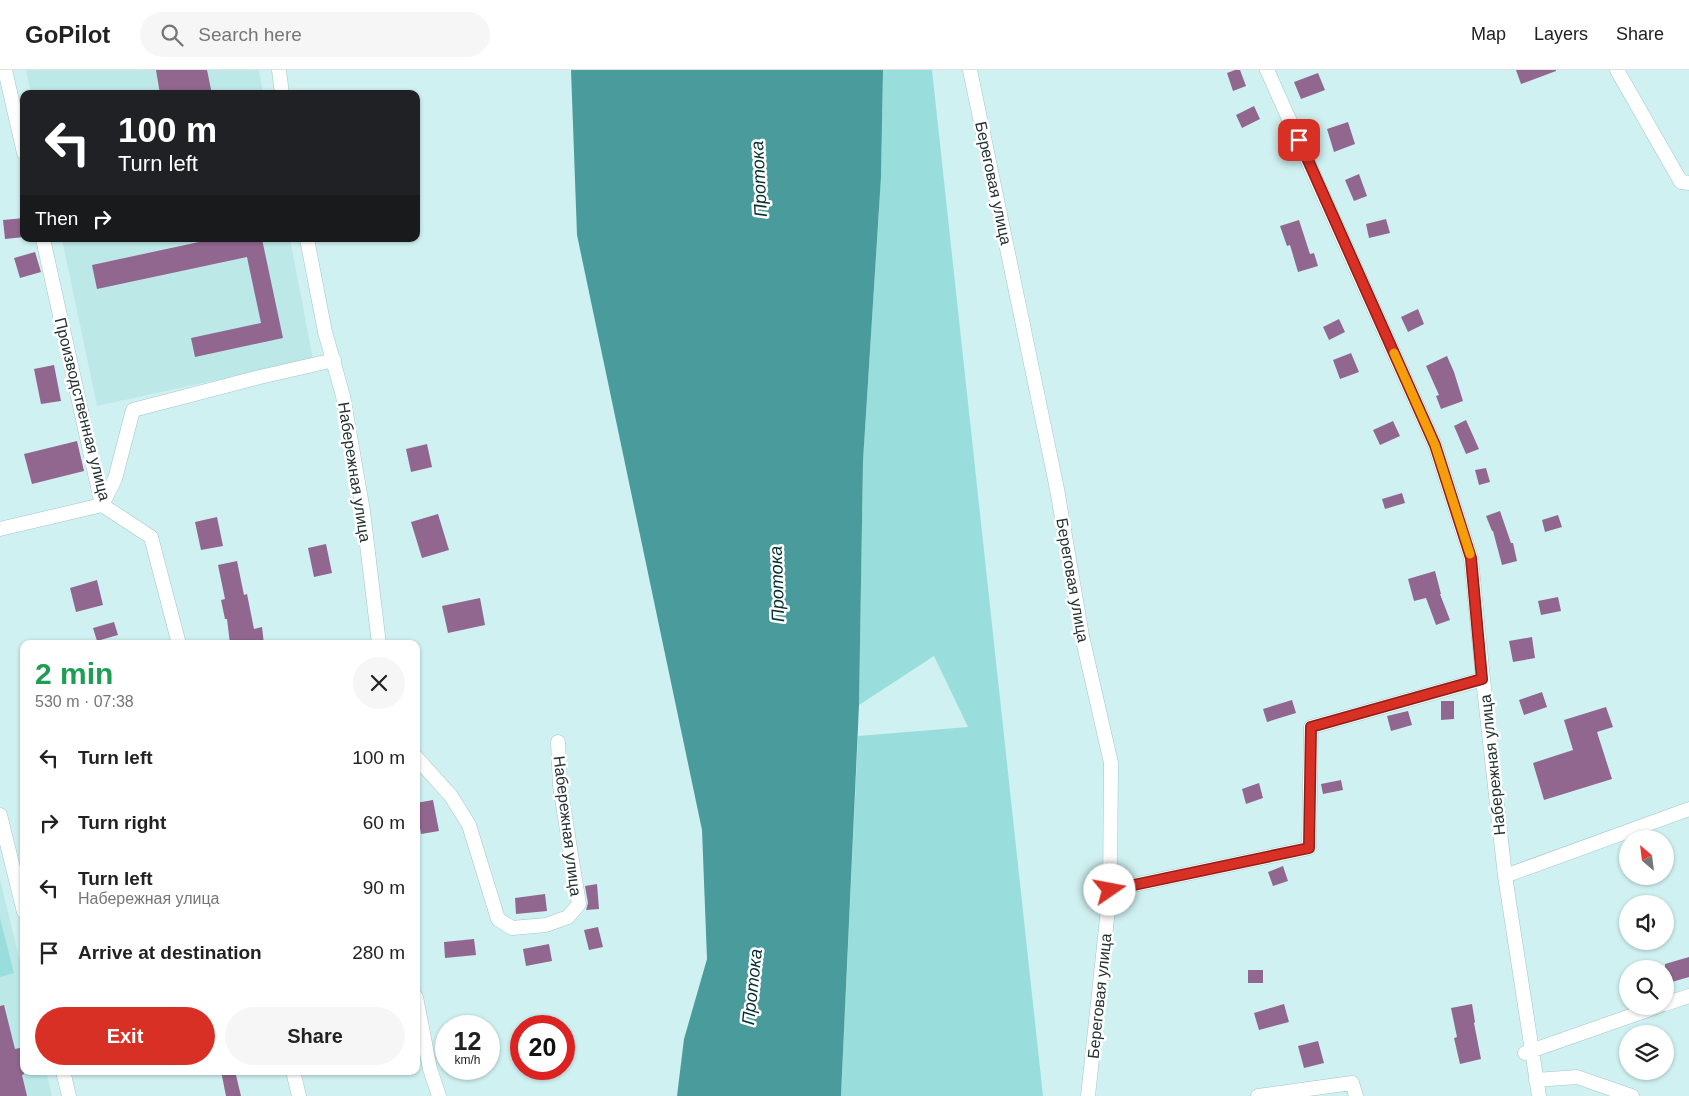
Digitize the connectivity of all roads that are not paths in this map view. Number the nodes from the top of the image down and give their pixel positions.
1 (5, 70) edge
2 (279, 70) edge
3 (970, 70) edge
4 (1268, 70) edge
5 (1618, 70) edge
6 (282, 90) edge
7 (20, 136) edge
8 (1689, 183) edge
9 (44, 242) edge
10 (308, 242) edge
11 (334, 360) junction
12 (102, 505) junction
13 (0, 529) edge
14 (178, 640) edge
15 (379, 640) edge
16 (1482, 679) junction
17 (558, 742) dead end
18 (420, 762) edge
19 (1689, 809) edge
20 (0, 816) edge
21 (1505, 876) junction
22 (1110, 890) junction
23 (20, 896) edge
24 (1689, 996) edge
25 (1674, 1001) edge
26 (1634, 1015) edge
27 (420, 1019) edge
28 (1524, 1054) dead end
29 (64, 1075) edge
30 (294, 1075) edge
31 (1536, 1080) junction
32 (69, 1096) edge
33 (299, 1096) edge
34 (439, 1096) edge
35 (1088, 1096) edge
36 (1258, 1096) edge
37 (1356, 1096) edge
38 (1539, 1096) edge
39 (1632, 1096) edge

1 - 7 street
2 - 6 street
3 - 22 street, Береговая улица
4 - 16 street, Набережная улица
5 - 8 street
9 - 12 street, Производственная улица
10 - 11 street, Набережная улица
11 - 12 street
11 - 15 street, Набережная улица
12 - 13 street
12 - 14 street, Производственная улица
16 - 21 street, Набережная улица
16 - 22 street
17 - 18 street, Набережная улица
19 - 21 street
20 - 23 street
21 - 31 street, Набережная улица
22 - 35 street, Береговая улица
24 - 25 street
26 - 28 street
27 - 34 street
29 - 32 street
30 - 33 street
31 - 38 street, Набережная улица
31 - 39 street
36 - 37 street

